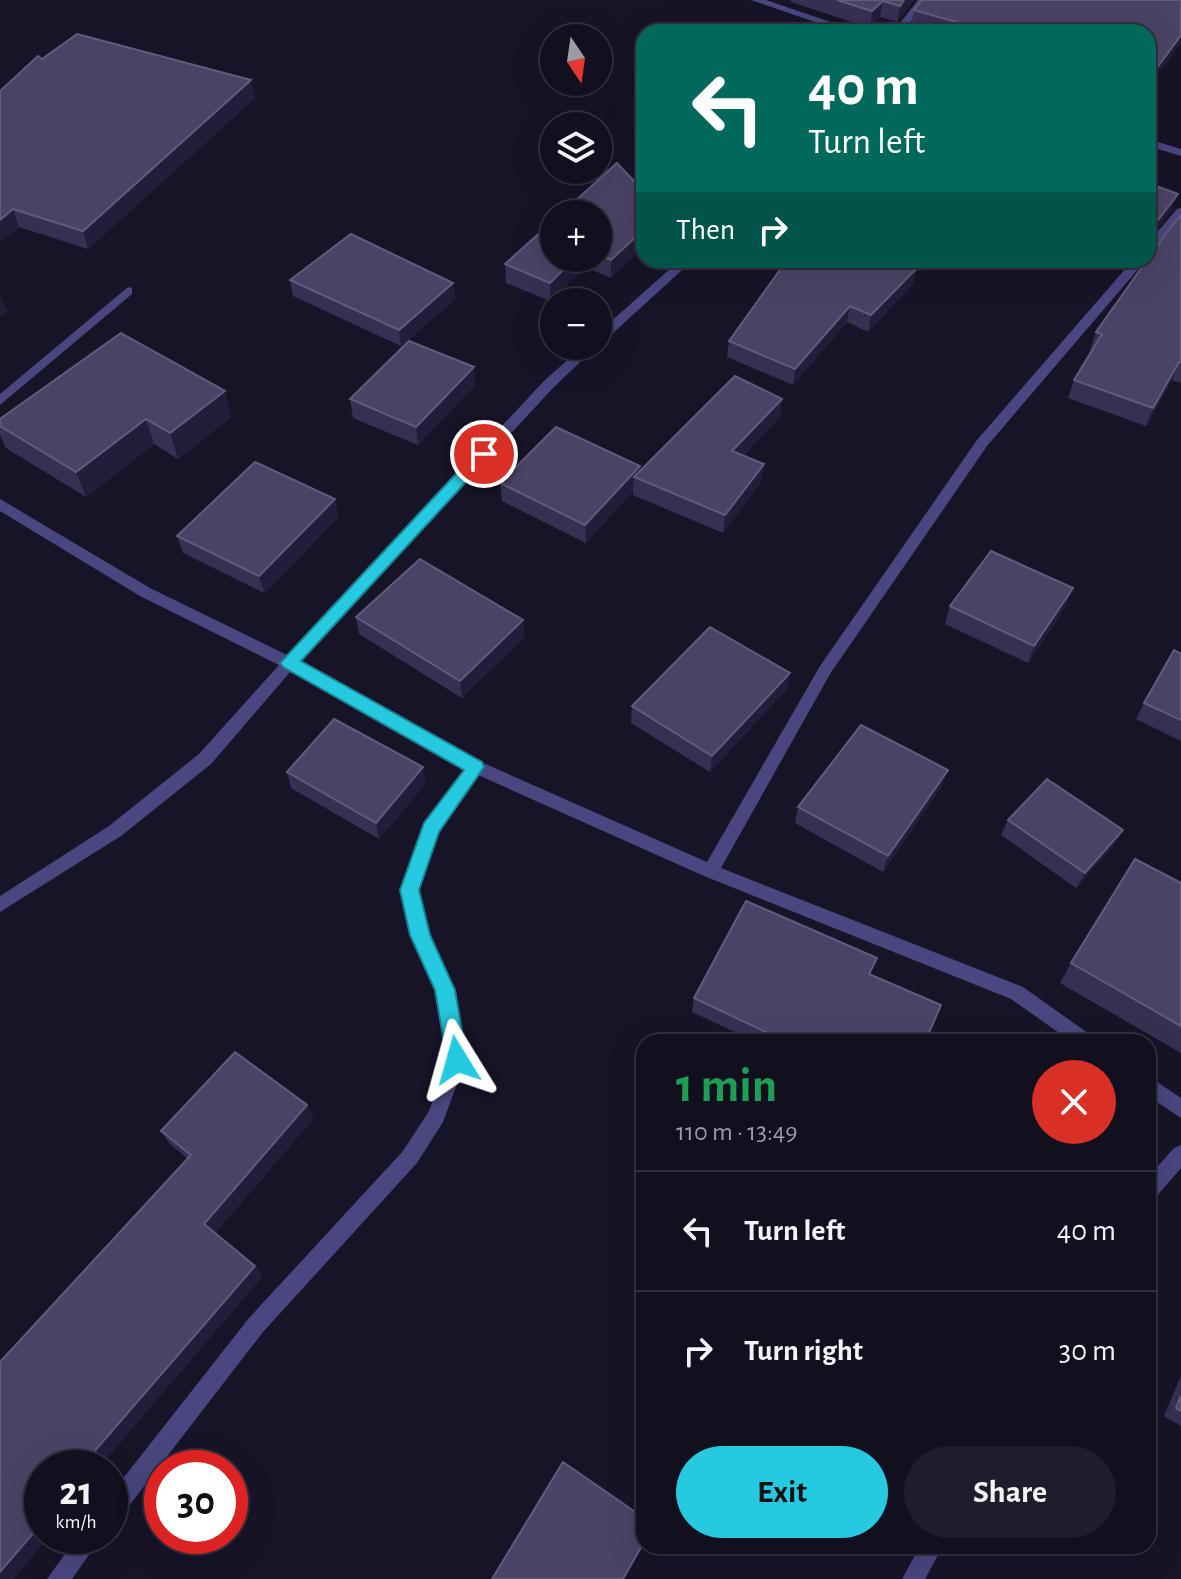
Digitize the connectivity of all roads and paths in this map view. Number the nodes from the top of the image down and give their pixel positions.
1 (756, 0) edge
2 (923, 0) edge
3 (830, 24) edge
4 (904, 24) edge
5 (1156, 145) edge
6 (1181, 153) edge
7 (1181, 212) edge
8 (1156, 242) edge
9 (678, 268) edge
10 (1133, 268) edge
11 (128, 291) dead end
12 (612, 327) edge
13 (576, 360) edge
14 (0, 401) edge
15 (0, 504) edge
16 (289, 663) junction
17 (475, 767) junction
18 (710, 871) junction
19 (0, 905) edge
20 (1075, 1034) edge
21 (1156, 1091) edge
22 (1181, 1109) edge
23 (1181, 1154) edge
24 (1156, 1182) edge
25 (128, 1489) edge
26 (77, 1554) edge
27 (927, 1554) edge
28 (58, 1579) edge
29 (913, 1579) edge

1 - 3 street
2 - 4 street
5 - 6 street
7 - 8 street
9 - 12 street
10 - 18 street
11 - 14 street
13 - 16 street
15 - 16 street
16 - 17 street
16 - 19 street
17 - 18 street
17 - 25 street
18 - 20 street
21 - 22 street
23 - 24 street
26 - 28 street
27 - 29 street

